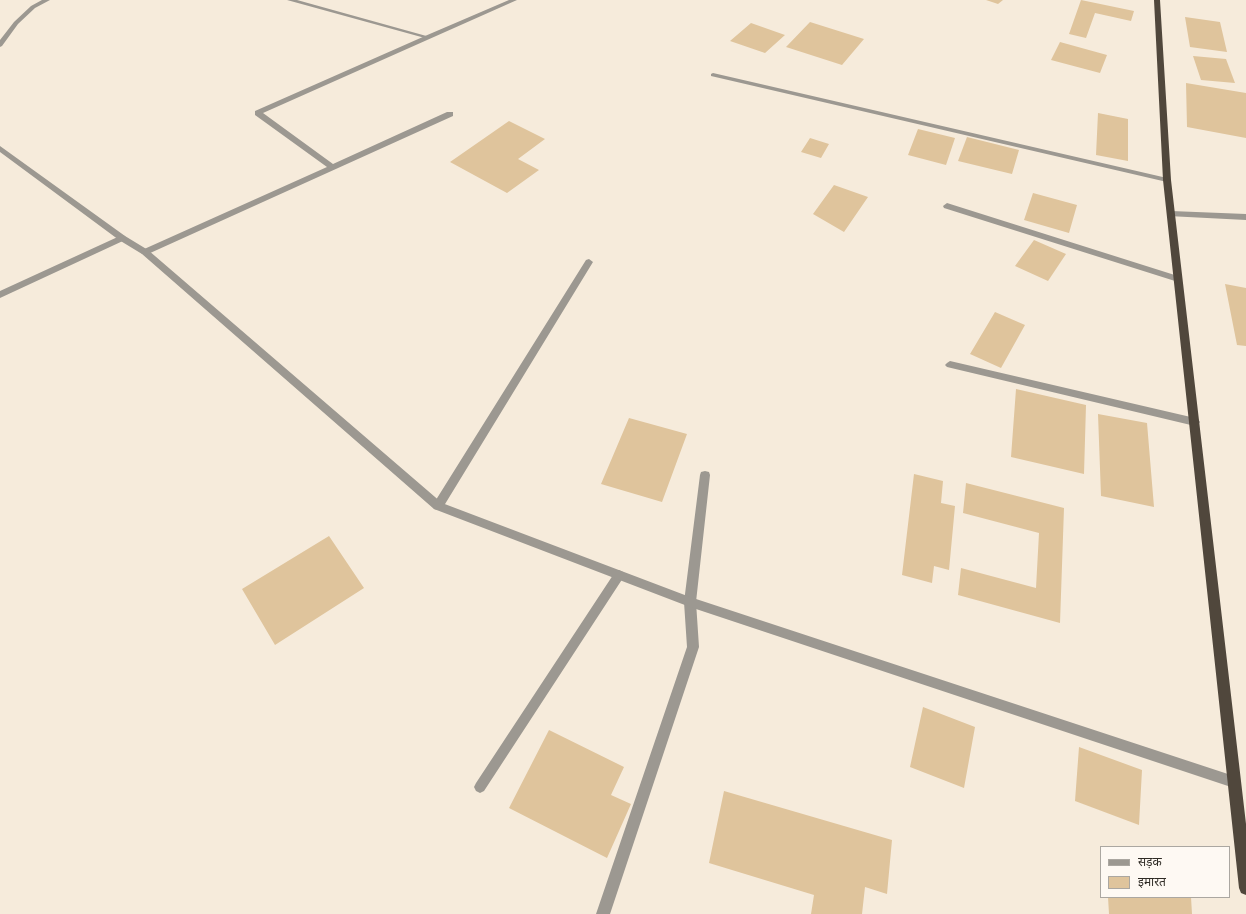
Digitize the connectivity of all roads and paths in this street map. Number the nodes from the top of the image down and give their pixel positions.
1 (47, 0) edge
2 (290, 0) edge
3 (514, 0) edge
4 (1157, 0) edge
5 (427, 37) junction
6 (0, 46) edge
7 (713, 75) dead end
8 (450, 114) dead end
9 (0, 148) edge
10 (332, 167) junction
11 (1167, 180) junction
12 (947, 206) dead end
13 (1171, 214) junction
14 (1246, 218) edge
15 (122, 238) junction
16 (145, 252) junction
17 (589, 262) dead end
18 (1178, 279) junction
19 (0, 295) edge
20 (950, 365) dead end
21 (1195, 422) junction
22 (704, 475) dead end
23 (438, 506) junction
24 (619, 575) junction
25 (690, 602) junction
26 (1234, 782) junction
27 (480, 787) dead end
28 (1246, 888) edge
29 (603, 914) edge

1 - 6 street
2 - 5 street
3 - 5 street
4 - 11 highway
5 - 10 street
7 - 11 street
8 - 10 street
9 - 15 street
10 - 16 street
11 - 13 highway
12 - 18 street
13 - 14 street
13 - 18 highway
15 - 16 street
15 - 19 street
16 - 23 street
17 - 23 street
18 - 21 highway
20 - 21 street
21 - 26 highway
22 - 25 street
23 - 24 street
24 - 25 street
24 - 27 street
25 - 26 street
25 - 29 street
26 - 28 highway

